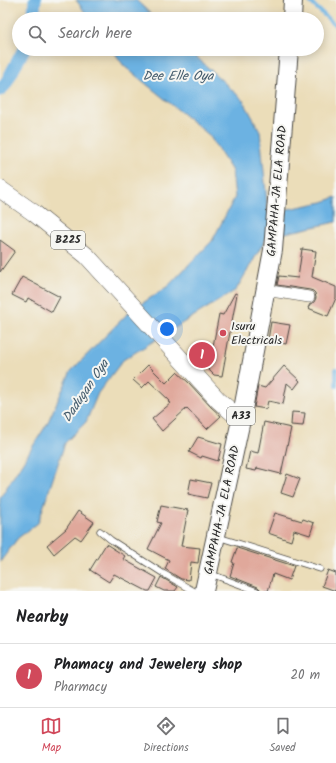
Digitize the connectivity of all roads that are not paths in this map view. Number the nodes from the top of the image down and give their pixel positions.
1 (293, 0) edge
2 (292, 12) edge
3 (289, 56) edge
4 (0, 190) edge
5 (265, 290) junction
6 (309, 297) dead end
7 (241, 420) junction
8 (100, 531) dead end
9 (216, 536) junction
10 (320, 569) dead end
11 (208, 573) junction
12 (194, 591) edge
13 (204, 591) edge
14 (258, 591) edge

1 - 2 highway
3 - 5 highway, GAMPAHA-JA ELA ROAD / A33
4 - 7 main road, B225
5 - 6 street
5 - 7 highway, GAMPAHA-JA ELA ROAD / A33
7 - 9 highway, GAMPAHA-JA ELA ROAD / A33
8 - 12 lane
9 - 10 lane
9 - 11 highway, GAMPAHA-JA ELA ROAD / A33
11 - 13 highway, GAMPAHA-JA ELA ROAD / A33
11 - 14 lane

